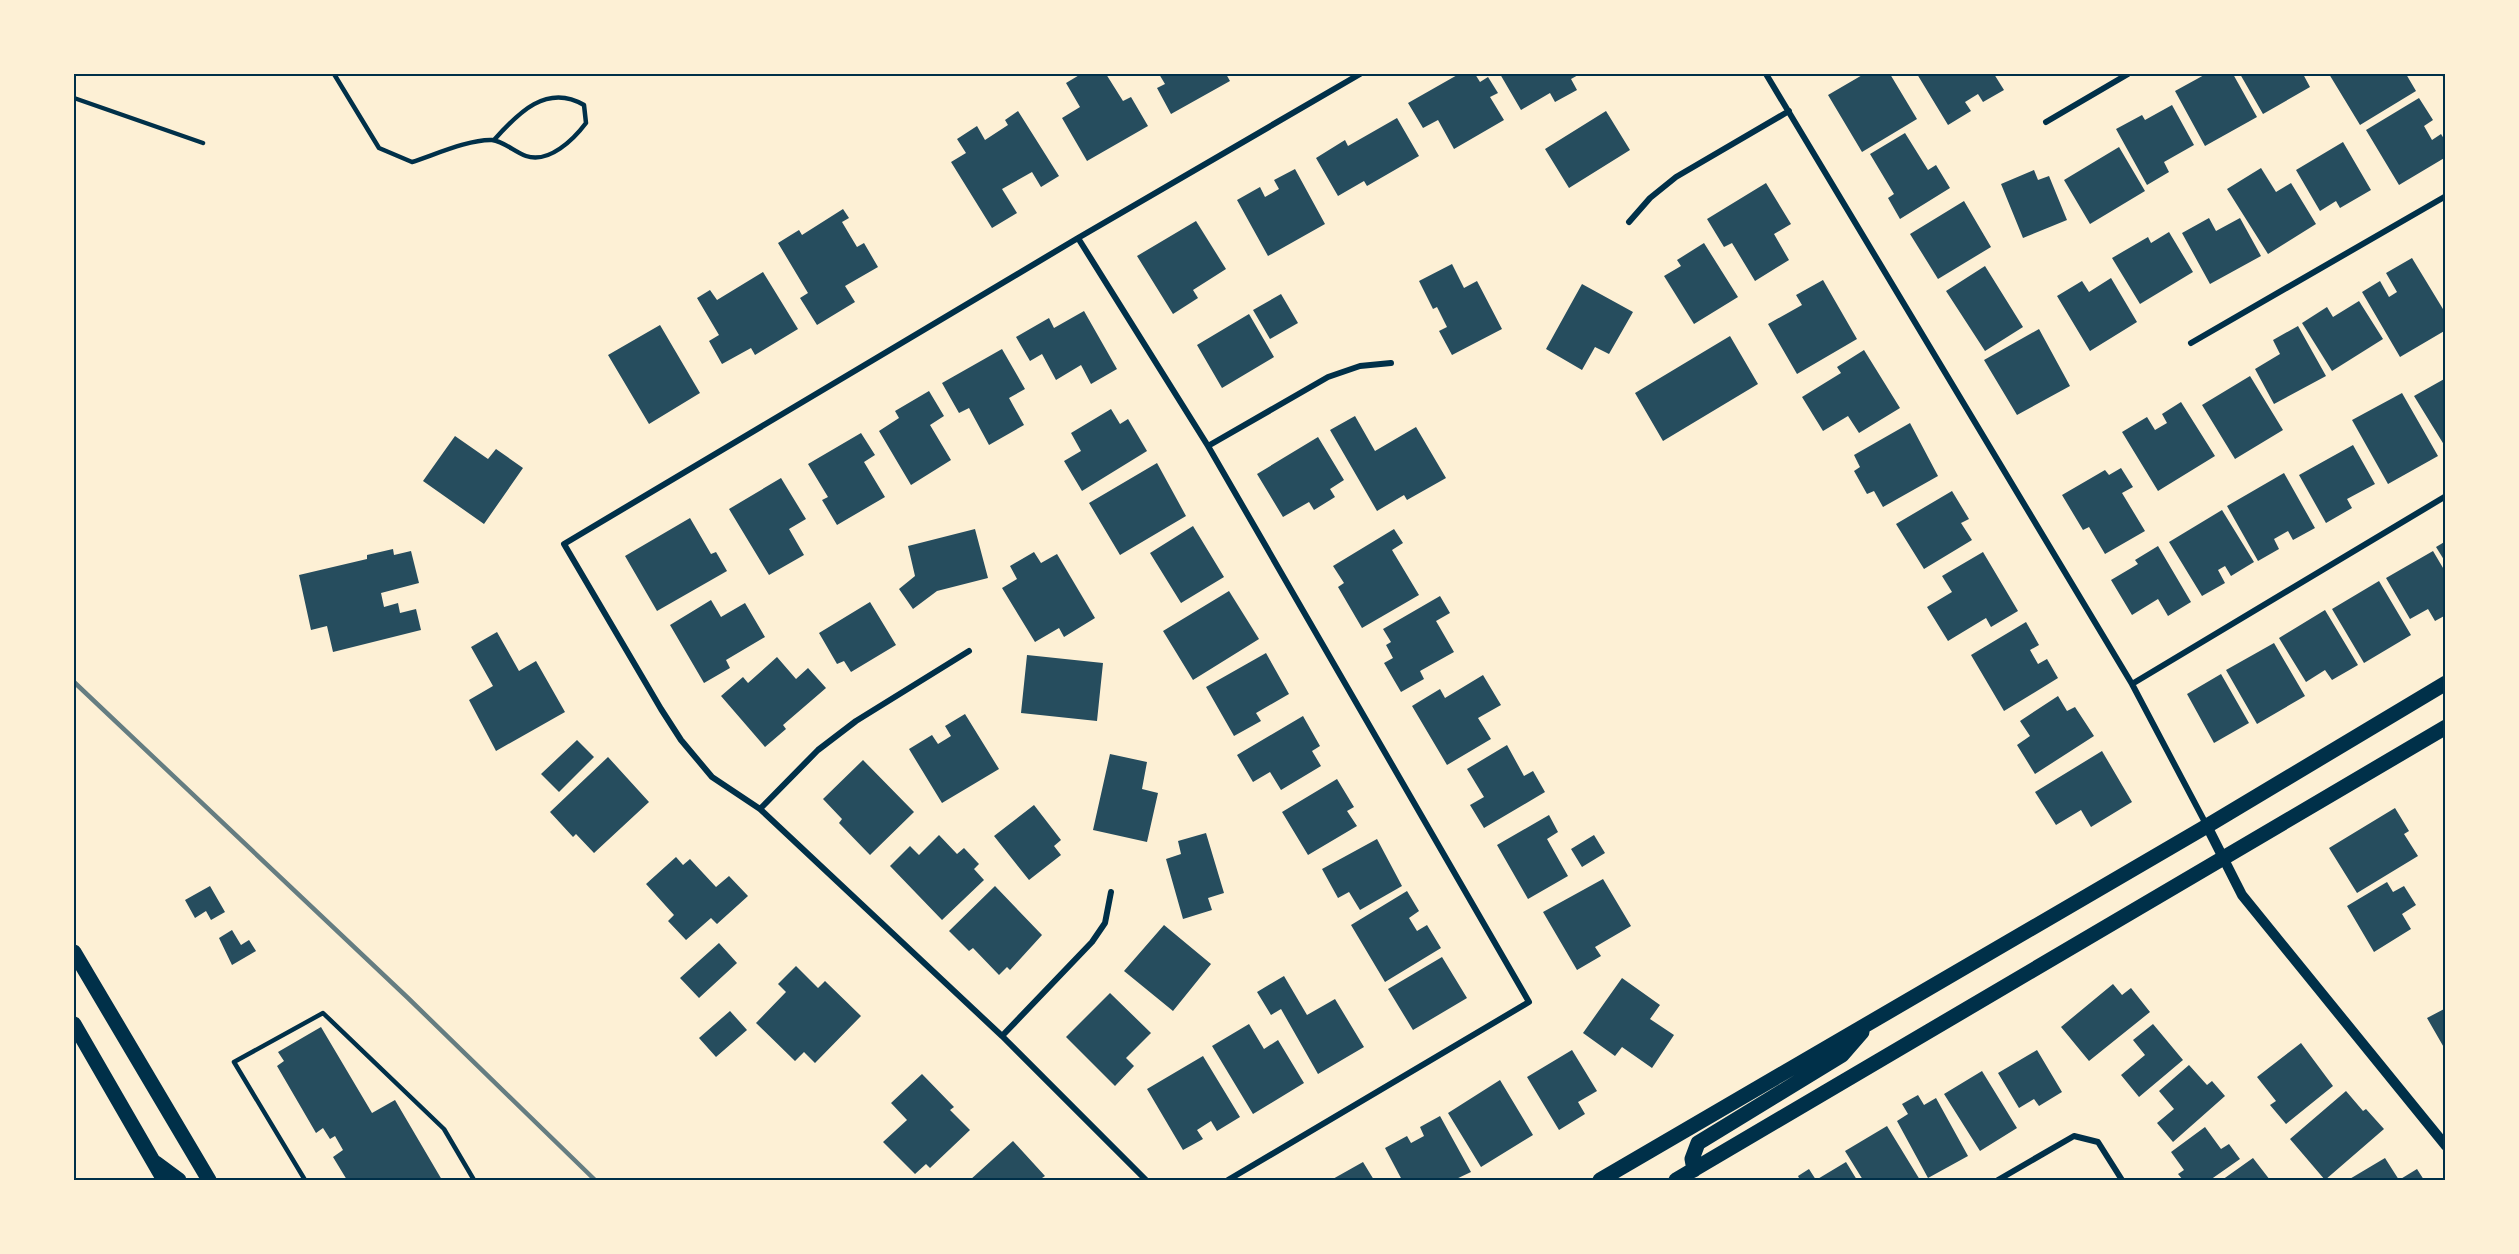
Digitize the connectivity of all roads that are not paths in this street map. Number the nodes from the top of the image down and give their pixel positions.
1 (334, 74) edge
2 (1360, 74) edge
3 (1766, 74) edge
4 (2128, 74) edge
5 (74, 98) edge
6 (1789, 111) junction
7 (2046, 122) dead end
8 (494, 140) junction
9 (203, 143) dead end
10 (2445, 196) edge
11 (1629, 222) dead end
12 (1078, 238) junction
13 (2191, 343) dead end
14 (1391, 363) dead end
15 (1208, 446) junction
16 (2445, 496) edge
17 (969, 651) dead end
18 (2445, 683) edge
19 (2132, 684) junction
20 (2445, 727) edge
21 (760, 809) junction
22 (2208, 826) junction
23 (2224, 859) junction
24 (1112, 892) dead end
25 (75, 957) edge
26 (1869, 1023) junction
27 (74, 1024) edge
28 (1002, 1036) junction
29 (2445, 1146) edge
30 (152, 1159) junction
31 (1696, 1175) edge
32 (164, 1180) edge
33 (179, 1180) edge
34 (209, 1180) edge
35 (305, 1180) edge
36 (474, 1180) edge
37 (1146, 1180) edge
38 (1228, 1180) edge
39 (1600, 1180) edge
40 (1676, 1180) edge
41 (1998, 1180) edge
42 (2122, 1180) edge

1 - 8 lane
2 - 12 street
3 - 6 street
4 - 7 street
5 - 9 lane
6 - 11 street
6 - 19 street
8 - 8 lane
10 - 13 street
12 - 15 street
12 - 21 street
14 - 15 street
15 - 38 street
16 - 19 street
17 - 21 street
18 - 22 main road
19 - 22 street
20 - 23 main road
21 - 28 street
22 - 23 street
22 - 26 main road
23 - 29 street
23 - 31 main road
24 - 28 street
25 - 34 main road
26 - 31 main road
26 - 39 main road
27 - 30 main road
28 - 37 street
30 - 32 main road
30 - 33 main road
31 - 40 main road
35 - 36 lane
41 - 42 street

